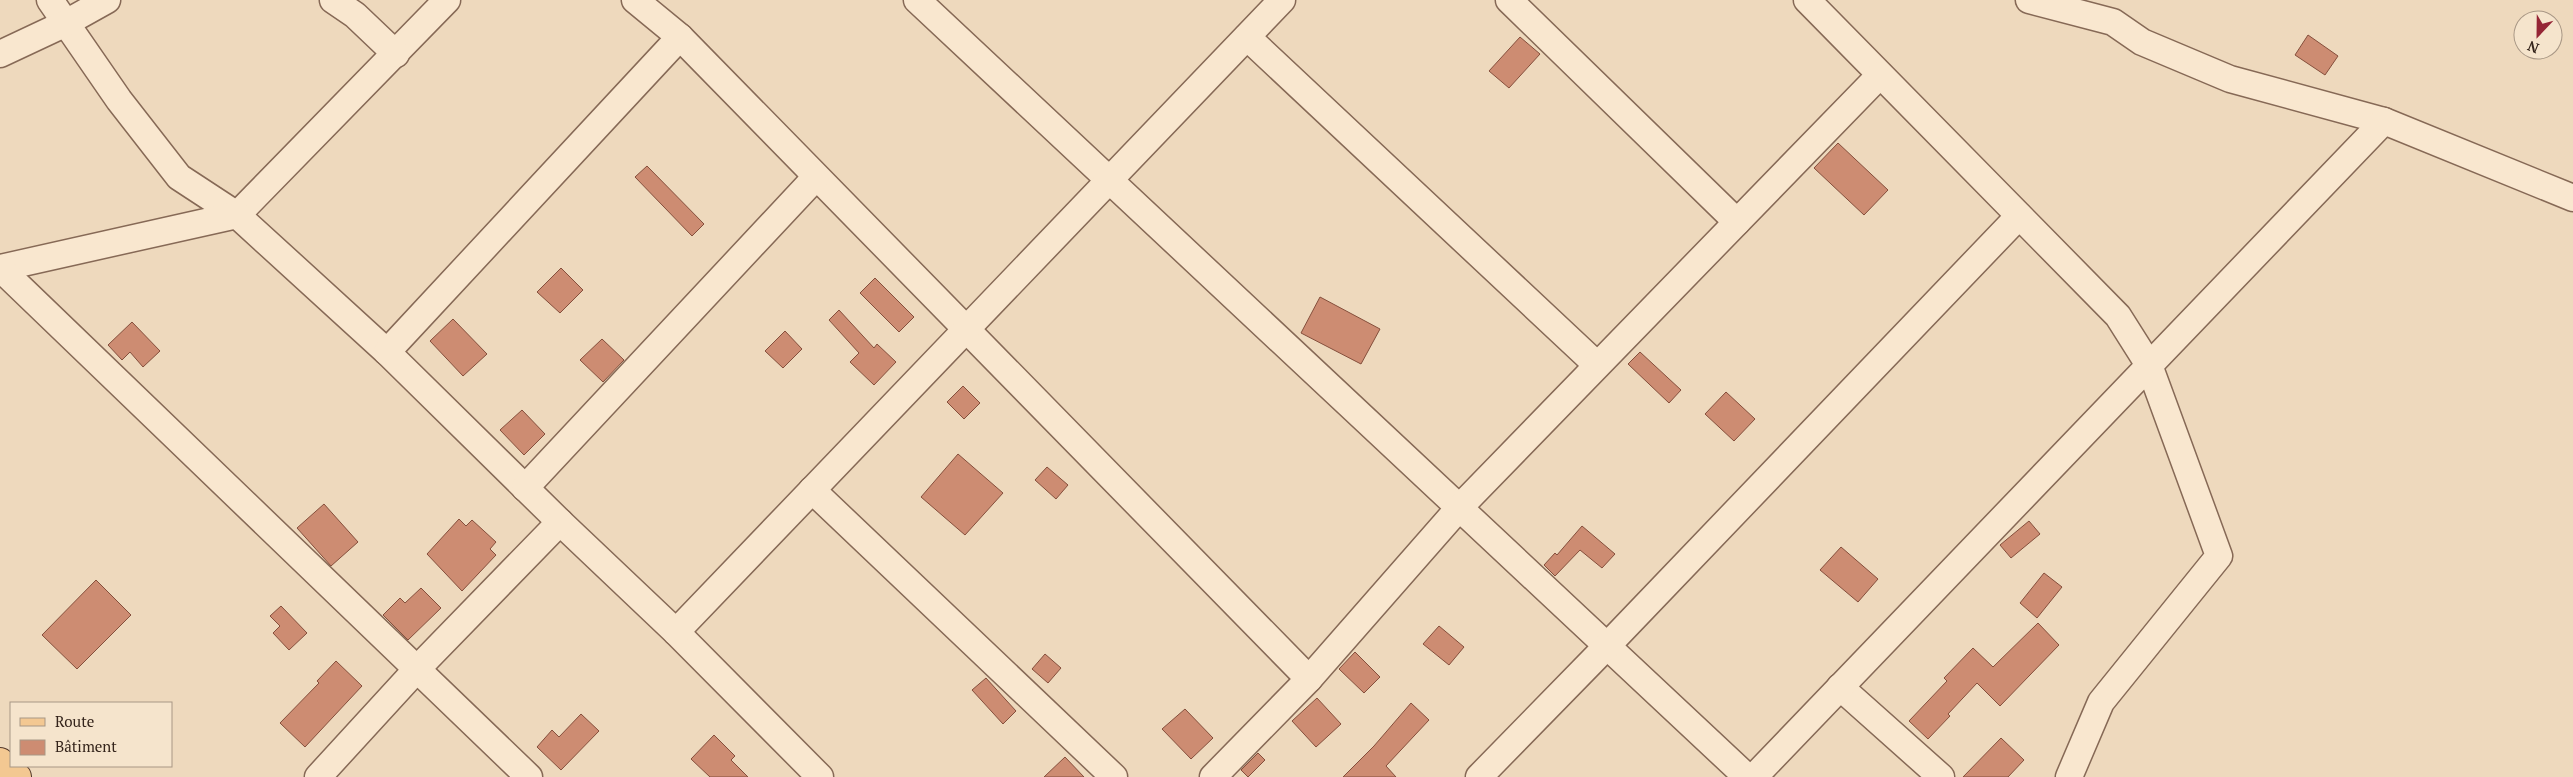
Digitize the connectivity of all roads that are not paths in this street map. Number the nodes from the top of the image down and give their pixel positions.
1 (50, 0) edge
2 (107, 0) edge
3 (333, 0) edge
4 (447, 0) edge
5 (634, 0) edge
6 (917, 0) edge
7 (1282, 0) edge
8 (1509, 0) edge
9 (1807, 0) edge
10 (2029, 0) edge
11 (64, 24) junction
12 (680, 37) junction
13 (1247, 37) junction
14 (0, 54) edge
15 (396, 54) junction
16 (1880, 75) junction
17 (2384, 121) junction
18 (816, 176) junction
19 (1109, 180) junction
20 (2573, 198) edge
21 (237, 215) junction
22 (2019, 216) junction
23 (1738, 222) junction
24 (0, 268) edge
25 (966, 329) junction
26 (387, 352) junction
27 (2149, 365) junction
28 (1597, 366) junction
29 (526, 488) junction
30 (812, 490) junction
31 (1459, 508) junction
32 (560, 522) junction
33 (676, 632) junction
34 (1608, 646) junction
35 (417, 668) junction
36 (1309, 680) junction
37 (1840, 687) junction
38 (0, 762) edge
39 (520, 774) edge
40 (17, 777) edge
41 (318, 777) edge
42 (820, 777) edge
43 (1114, 777) edge
44 (1212, 777) edge
45 (1479, 777) edge
46 (1747, 777) edge
47 (1754, 777) edge
48 (1941, 777) edge
49 (2069, 777) edge

1 - 11 street
2 - 11 street
3 - 15 street
4 - 15 street
5 - 12 street
6 - 19 street
7 - 13 street
8 - 23 street
9 - 16 street
10 - 17 street
11 - 14 street
11 - 21 street
12 - 18 street
12 - 26 street
13 - 19 street
13 - 28 street
15 - 21 street
16 - 22 street
16 - 23 street
17 - 20 street
17 - 27 street
18 - 25 street
18 - 29 street
19 - 25 street
19 - 31 street
21 - 24 street
21 - 26 street
22 - 27 street
22 - 34 street
23 - 28 street
24 - 35 street
25 - 30 street
25 - 36 street
26 - 29 street
27 - 37 street
27 - 49 street
28 - 31 street
29 - 32 street
30 - 33 street
30 - 43 street
31 - 34 street
31 - 36 street
32 - 33 street
32 - 35 street
33 - 42 street
34 - 45 street
34 - 46 street
35 - 39 street
35 - 41 street
36 - 44 street
37 - 47 street
37 - 48 street
38 - 40 main road

